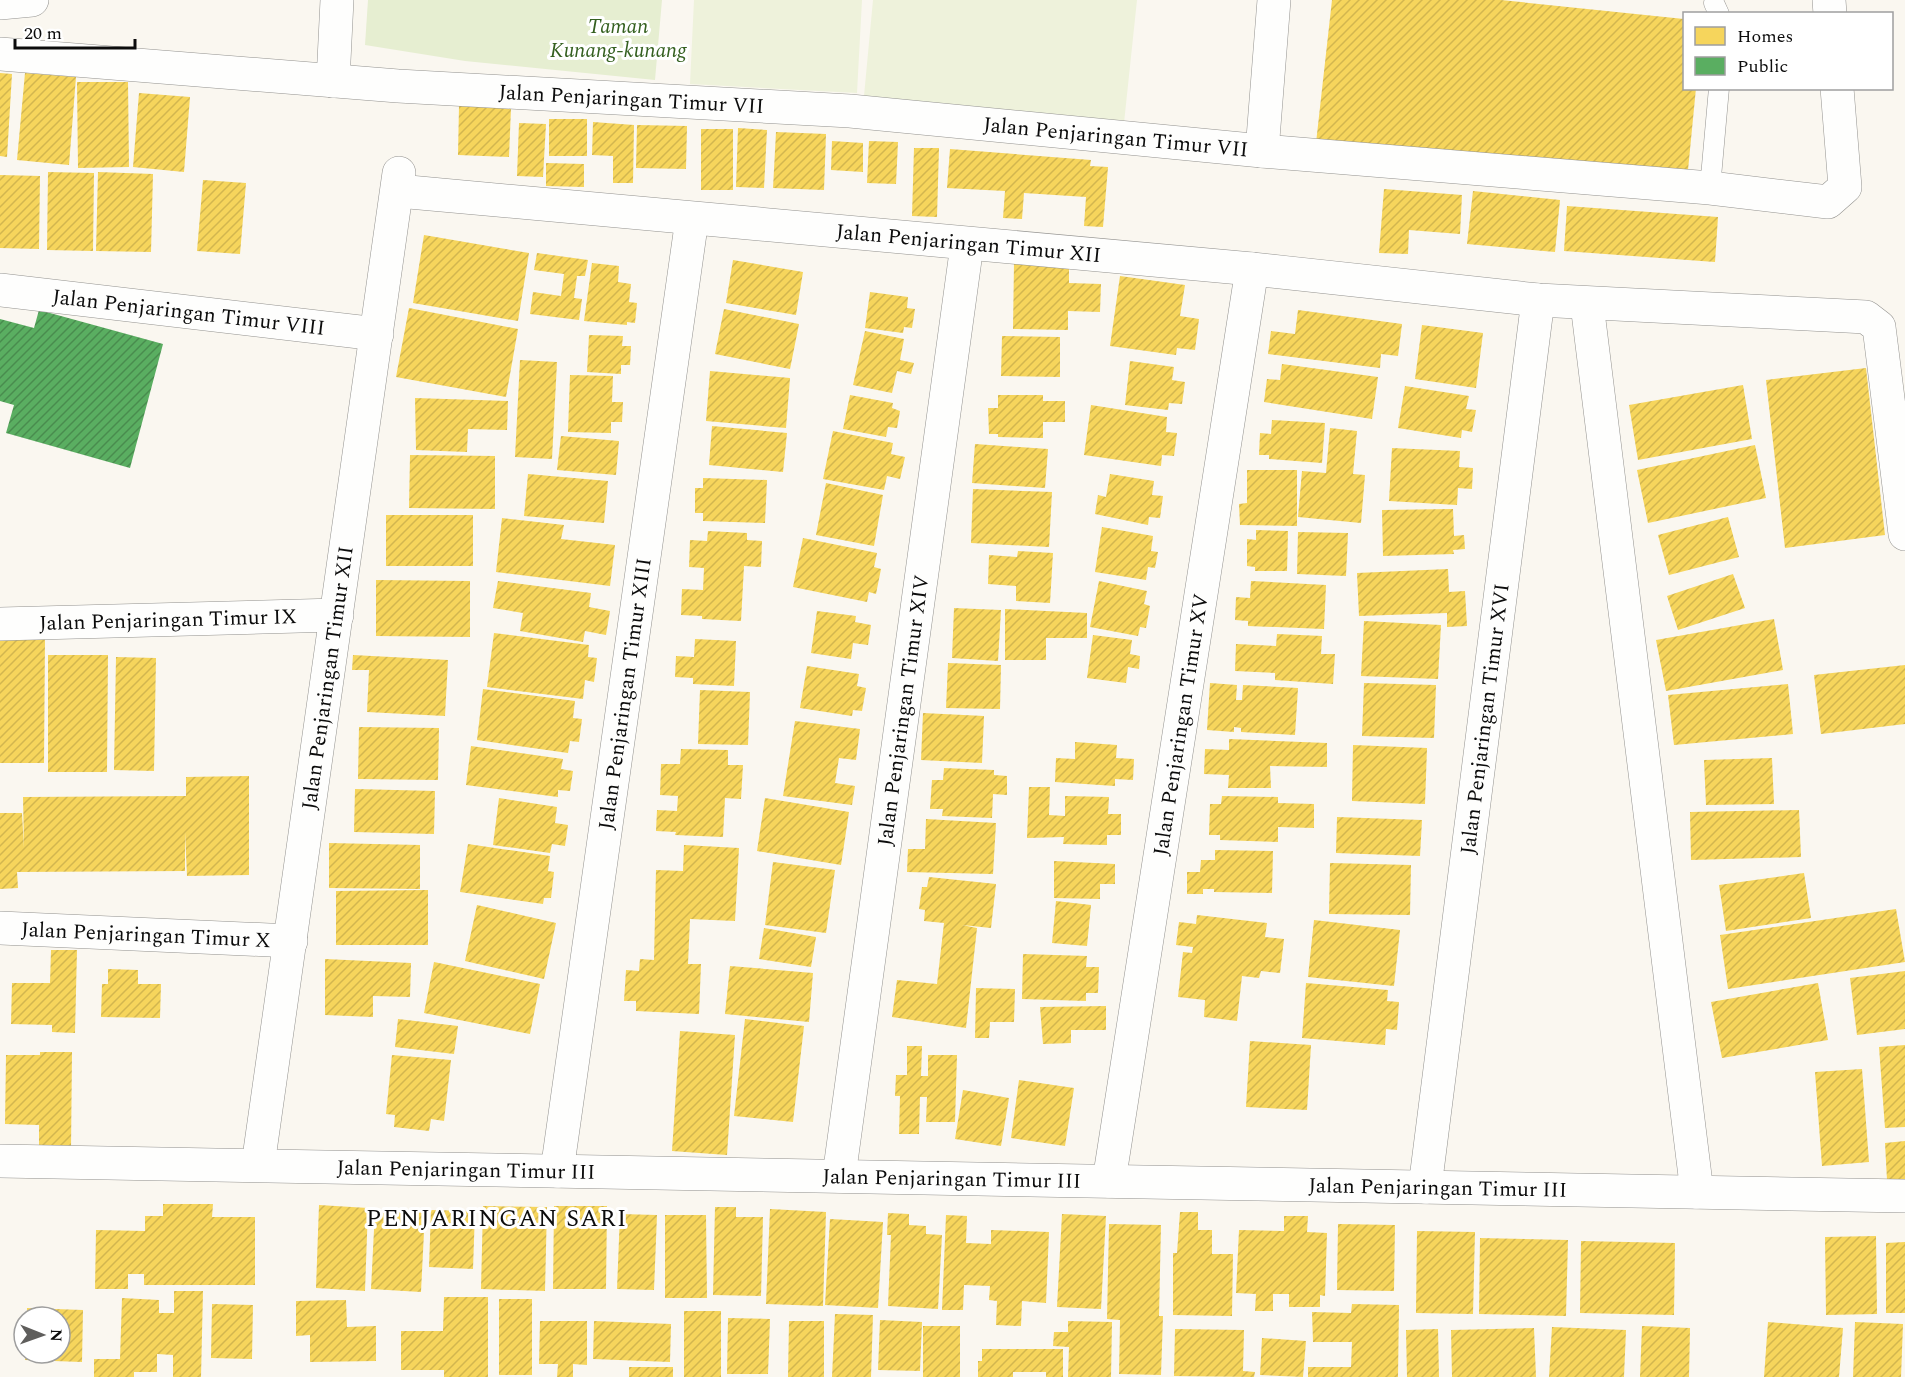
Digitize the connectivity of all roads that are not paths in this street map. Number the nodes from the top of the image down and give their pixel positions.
1 (32, 0) edge
2 (337, 0) edge
3 (1274, 0) edge
4 (0, 3) edge
5 (0, 54) edge
6 (333, 81) junction
7 (1719, 90) edge
8 (1837, 90) edge
9 (1262, 151) junction
10 (1710, 188) junction
11 (692, 219) junction
12 (967, 245) junction
13 (1252, 269) junction
14 (0, 290) edge
15 (1538, 300) junction
16 (1587, 304) junction
17 (377, 334) junction
18 (1905, 534) edge
19 (337, 615) junction
20 (0, 624) edge
21 (0, 928) edge
22 (291, 941) junction
23 (0, 1161) edge
24 (258, 1165) junction
25 (557, 1171) junction
26 (839, 1176) junction
27 (1109, 1181) junction
28 (1425, 1187) junction
29 (1697, 1192) junction
30 (1905, 1196) edge

1 - 4 street
2 - 6 street
3 - 9 street
5 - 6 street, Jalan Penjaringan Timur VII
6 - 9 street, Jalan Penjaringan Timur VII
7 - 10 lane
8 - 10 street, Jalan Penjaringan Timur VII
9 - 10 street, Jalan Penjaringan Timur VII
11 - 12 street, Jalan Penjaringan Timur XII
11 - 17 street, Jalan Penjaringan Timur XII
11 - 25 street, Jalan Penjaringan Timur XIII
12 - 13 street, Jalan Penjaringan Timur XII
12 - 26 street, Jalan Penjaringan Timur XIV
13 - 15 street, Jalan Penjaringan Timur XII
13 - 27 street, Jalan Penjaringan Timur XV
14 - 17 street, Jalan Penjaringan Timur VIII
15 - 16 street
15 - 28 street, Jalan Penjaringan Timur XVI
16 - 18 street
16 - 29 street
17 - 19 street, Jalan Penjaringan Timur XII
19 - 20 street, Jalan Penjaringan Timur IX
19 - 22 street, Jalan Penjaringan Timur XII
21 - 22 street, Jalan Penjaringan Timur X
22 - 24 street, Jalan Penjaringan Timur XII
23 - 24 street, Jalan Penjaringan Timur III
24 - 25 street, Jalan Penjaringan Timur III
25 - 26 street, Jalan Penjaringan Timur III
26 - 27 street, Jalan Penjaringan Timur III
27 - 28 street, Jalan Penjaringan Timur III
28 - 29 street, Jalan Penjaringan Timur III
29 - 30 street, Jalan Penjaringan Timur III

